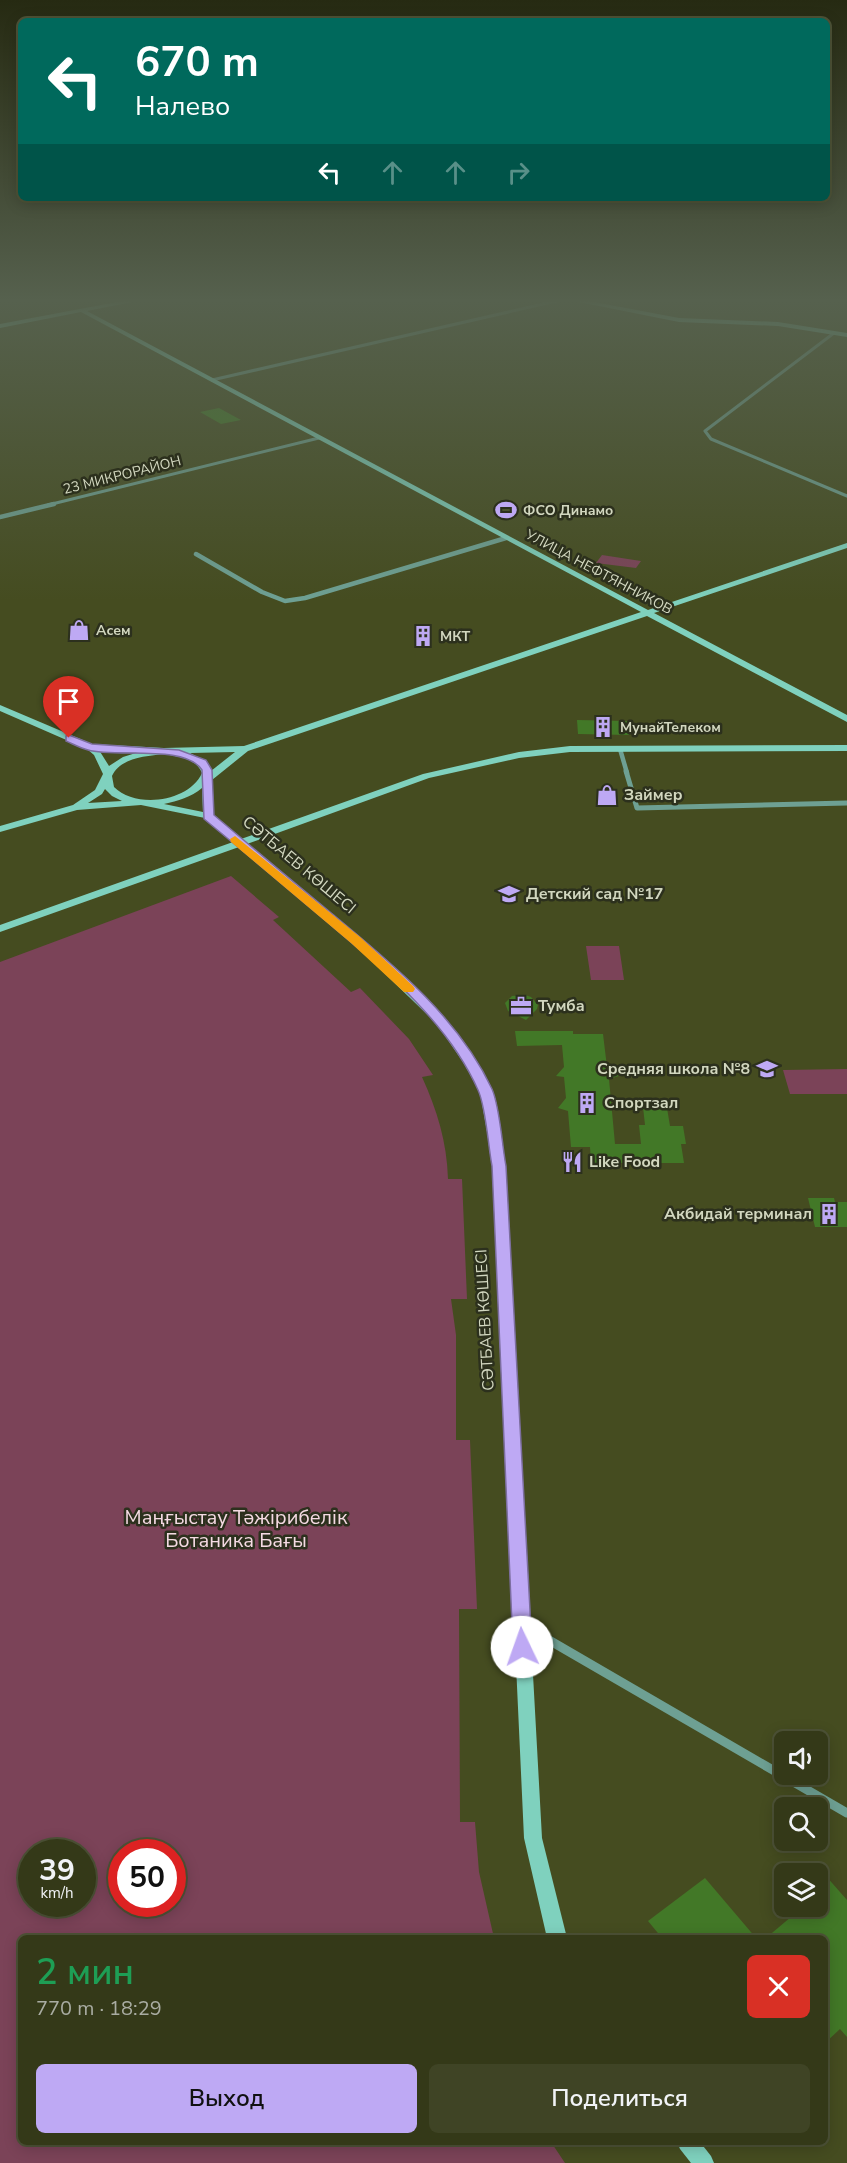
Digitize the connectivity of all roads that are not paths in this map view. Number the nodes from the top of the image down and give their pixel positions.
1 (247, 399) edge
2 (745, 399) edge
3 (319, 438) junction
4 (847, 496) edge
5 (0, 517) edge
6 (506, 538) junction
7 (847, 545) edge
8 (196, 554) dead end
9 (647, 614) junction
10 (0, 708) edge
11 (847, 719) edge
12 (90, 747) junction
13 (847, 748) edge
14 (245, 749) junction
15 (620, 749) junction
16 (164, 751) junction
17 (108, 774) junction
18 (207, 779) junction
19 (141, 802) junction
20 (847, 803) edge
21 (76, 807) junction
22 (208, 816) junction
23 (0, 826) edge
24 (238, 842) junction
25 (0, 929) edge
26 (521, 1623) junction
27 (847, 1813) edge
28 (556, 1935) edge
29 (689, 2145) edge
30 (704, 2163) edge

1 - 3 main road, УЛИЦА НЕФТЯННИКОВ
2 - 4 street
3 - 5 street, 23 МИКРОРАЙОН
3 - 6 main road, УЛИЦА НЕФТЯННИКОВ
6 - 8 street
6 - 9 main road, УЛИЦА НЕФТЯННИКОВ
7 - 9 main road
9 - 11 main road, УЛИЦА НЕФТЯННИКОВ
9 - 14 main road
10 - 12 main road
12 - 16 main road
12 - 17 main road
13 - 15 main road
14 - 16 main road
14 - 18 main road
15 - 20 street
15 - 24 main road
16 - 17 main road
16 - 18 main road
17 - 19 main road
17 - 21 main road
18 - 19 main road
18 - 22 main road
19 - 21 main road
19 - 22 main road, СӘТБАЕВ КӨШЕСІ
21 - 23 main road
22 - 24 main road, СӘТБАЕВ КӨШЕСІ
24 - 25 main road
24 - 26 main road, СӘТБАЕВ КӨШЕСІ
26 - 27 street
26 - 28 main road, СӘТБАЕВ КӨШЕСІ
29 - 30 main road

